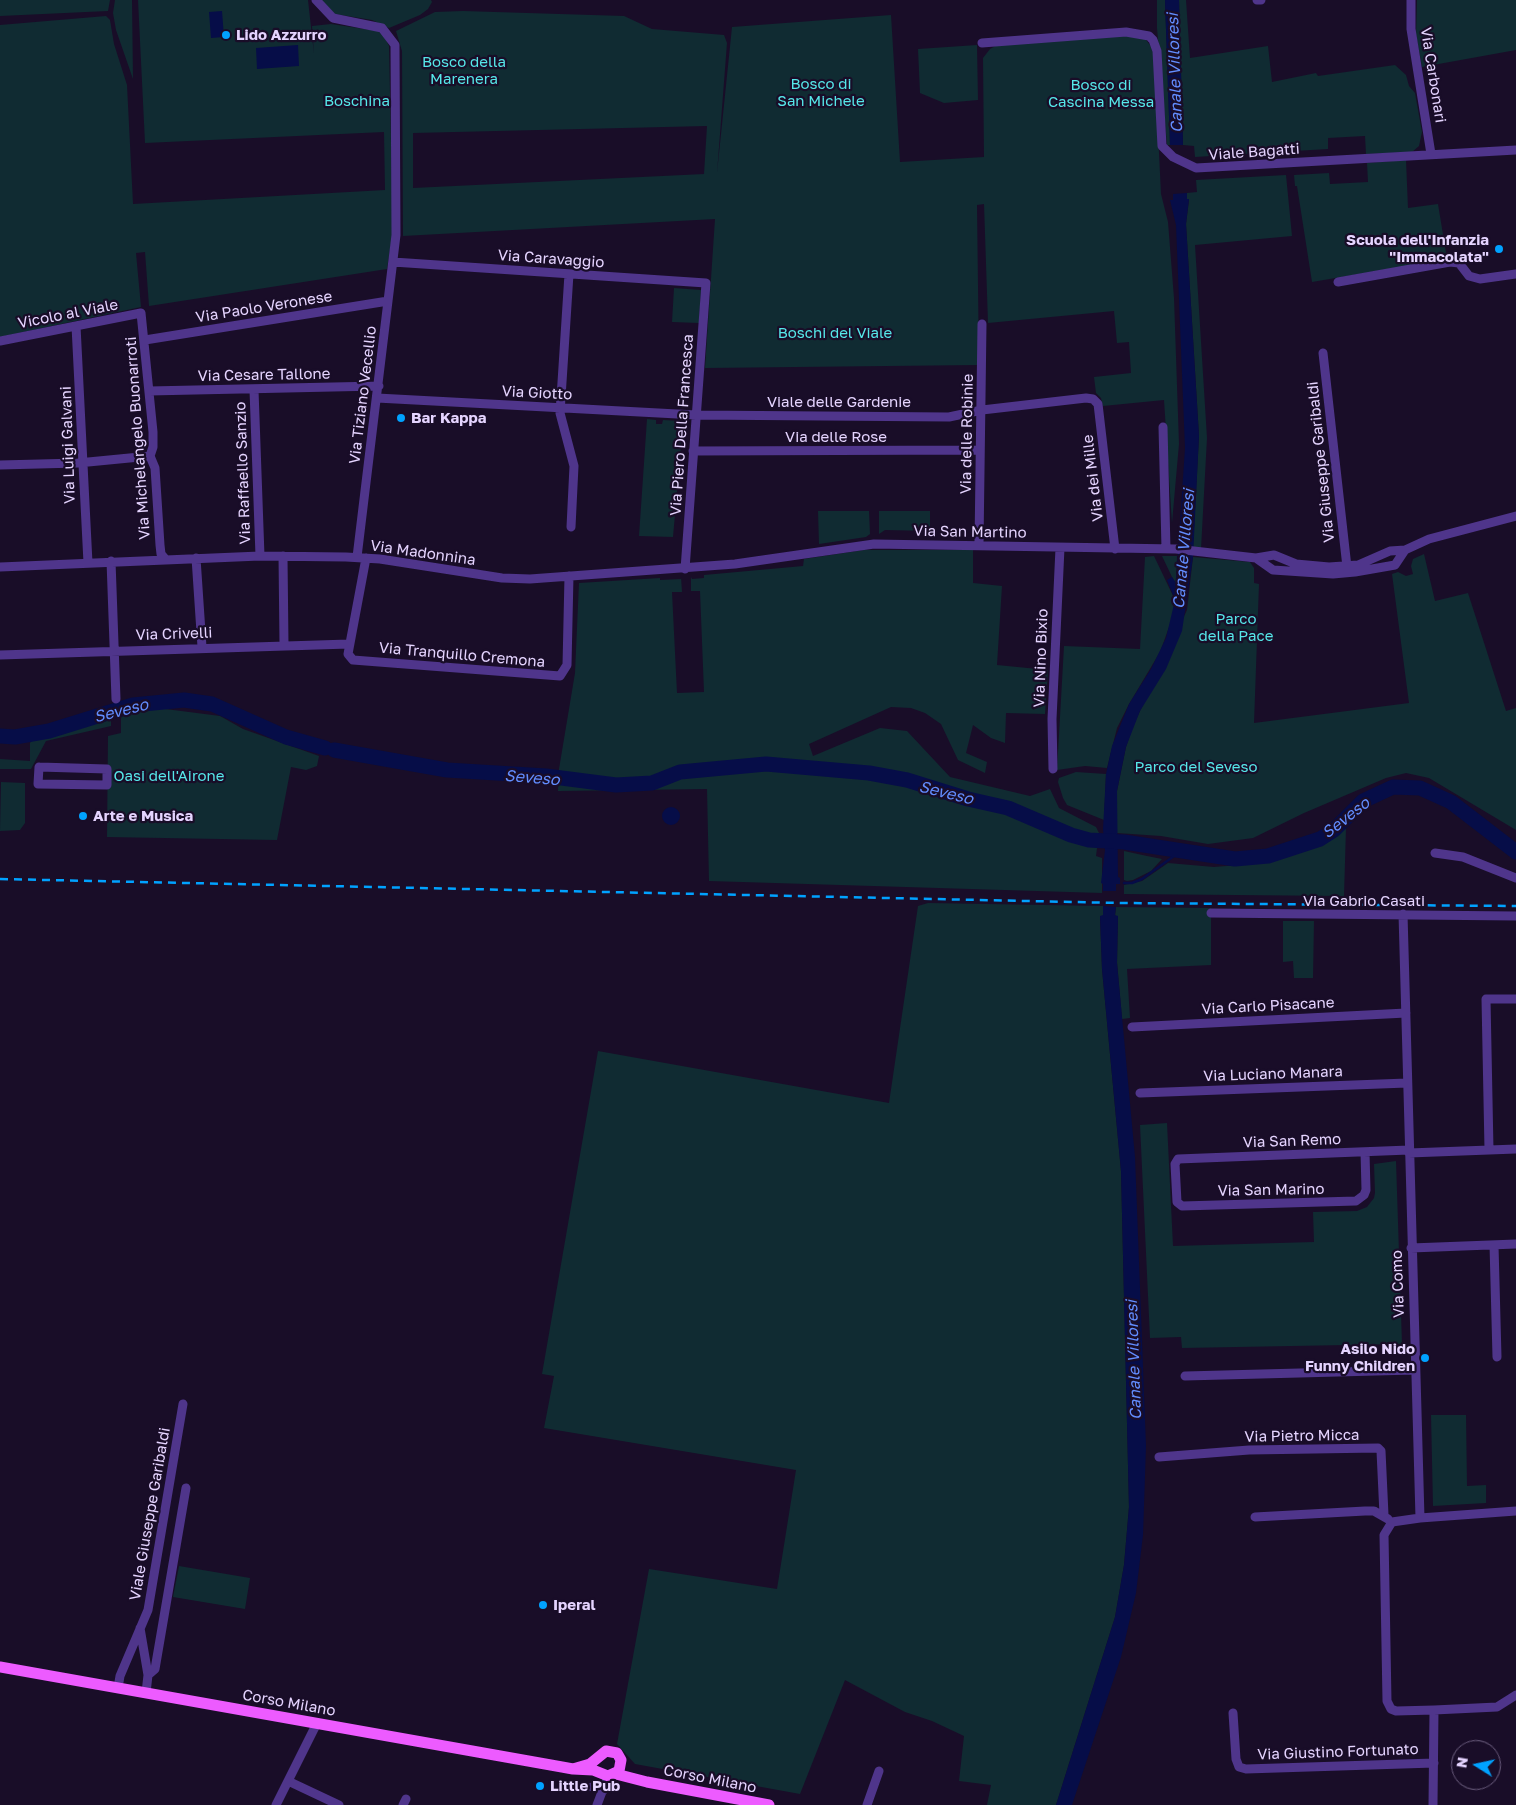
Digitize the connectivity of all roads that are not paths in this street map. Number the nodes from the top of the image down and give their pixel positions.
1 (316, 0) edge
2 (1410, 0) edge
3 (982, 43) dead end
4 (1516, 150) edge
5 (1431, 154) junction
6 (393, 262) junction
7 (569, 274) junction
8 (1516, 274) edge
9 (1338, 282) dead end
10 (706, 283) joint
11 (388, 301) junction
12 (141, 313) joint
13 (982, 324) dead end
14 (76, 326) junction
15 (144, 340) junction
16 (0, 341) edge
17 (1323, 353) dead end
18 (378, 386) junction
19 (254, 390) junction
20 (149, 391) junction
21 (377, 398) junction
22 (1098, 404) joint
23 (560, 408) junction
24 (982, 410) junction
25 (696, 415) junction
26 (1163, 427) dead end
27 (693, 450) junction
28 (980, 450) junction
29 (150, 456) junction
30 (82, 462) junction
31 (0, 465) edge
32 (1516, 516) edge
33 (571, 527) dead end
34 (980, 544) junction
35 (1060, 548) junction
36 (1115, 549) junction
37 (1166, 549) junction
38 (1405, 550) junction
39 (260, 556) junction
40 (283, 556) junction
41 (161, 557) junction
42 (196, 558) junction
43 (362, 558) junction
44 (1256, 558) junction
45 (111, 561) junction
46 (88, 563) junction
47 (0, 567) edge
48 (1347, 567) junction
49 (685, 569) junction
50 (569, 576) junction
51 (349, 644) junction
52 (284, 645) junction
53 (202, 647) junction
54 (115, 650) junction
55 (0, 655) edge
56 (349, 657) joint
57 (116, 699) dead end
58 (1053, 769) dead end
59 (38, 784) joint
60 (1435, 853) dead end
61 (1516, 878) edge
62 (1211, 914) dead end
63 (1403, 914) junction
64 (1516, 916) edge
65 (1516, 999) edge
66 (1406, 1013) junction
67 (1132, 1027) dead end
68 (1407, 1083) junction
69 (1140, 1093) dead end
70 (1516, 1149) edge
71 (1490, 1150) junction
72 (1365, 1152) junction
73 (1409, 1152) junction
74 (1176, 1160) joint
75 (1516, 1244) edge
76 (1494, 1245) junction
77 (1411, 1248) junction
78 (1497, 1357) dead end
79 (1414, 1370) junction
80 (1185, 1376) dead end
81 (183, 1404) dead end
82 (1159, 1457) dead end
83 (186, 1488) dead end
84 (1516, 1511) edge
85 (1384, 1515) junction
86 (1255, 1517) dead end
87 (1420, 1518) junction
88 (1392, 1522) junction
89 (140, 1627) junction
90 (0, 1667) edge
91 (148, 1675) junction
92 (118, 1688) junction
93 (146, 1693) junction
94 (1516, 1695) edge
95 (1434, 1710) junction
96 (1233, 1713) dead end
97 (317, 1723) junction
98 (598, 1758) junction
99 (1434, 1763) junction
100 (573, 1769) junction
101 (879, 1771) dead end
102 (612, 1772) junction
103 (288, 1781) junction
104 (592, 1787) dead end
105 (604, 1790) junction
106 (276, 1805) edge
107 (339, 1805) edge
108 (597, 1805) edge
109 (769, 1805) edge
110 (867, 1805) edge
111 (1433, 1805) edge

1 - 6 street, Via Tiziano Vecellio
2 - 5 street, Via Carbonari
3 - 5 street, Viale Bagatti
4 - 5 street, Viale Bagatti
6 - 7 street, Via Caravaggio
6 - 11 street, Via Tiziano Vecellio
7 - 10 street, Via Caravaggio
7 - 23 street
8 - 9 street
10 - 25 street, Via Piero Della Francesca
11 - 15 street, Via Paolo Veronese
11 - 18 street, Via Tiziano Vecellio
12 - 14 street, Vicolo al Viale
12 - 15 street, Via Michelangelo Buonarroti
13 - 24 street, Via delle Robinie
14 - 16 street, Vicolo al Viale
14 - 30 street, Via Luigi Galvani
15 - 20 street, Via Michelangelo Buonarroti
17 - 48 street, Via Giuseppe Garibaldi
18 - 19 street, Via Cesare Tallone
18 - 21 street, Via Tiziano Vecellio
19 - 20 street, Via Cesare Tallone
19 - 39 street, Via Raffaello Sanzio
20 - 29 street, Via Michelangelo Buonarroti
21 - 23 street, Via Giotto
21 - 43 street, Via Tiziano Vecellio
22 - 24 street, Viale delle Gardenie
22 - 36 street, Via dei Mille
23 - 25 street, Via Giotto
23 - 33 street
24 - 25 street, Viale delle Gardenie
24 - 28 street, Via delle Robinie
25 - 27 street, Via Piero Della Francesca
26 - 37 street
27 - 28 street, Via delle Rose
27 - 49 street, Via Piero Della Francesca
28 - 34 street, Via delle Robinie
29 - 30 street
29 - 41 street, Via Michelangelo Buonarroti
30 - 31 street
30 - 46 street, Via Luigi Galvani
32 - 38 street, Via San Martino
34 - 35 street, Via San Martino
34 - 49 street, Via San Martino
35 - 36 street, Via San Martino
35 - 58 street, Via Nino Bixio
36 - 37 street, Via San Martino
37 - 44 street, Via San Martino
38 - 44 street, Via San Martino
38 - 48 street, Via San Martino
39 - 40 street, Via Madonnina
39 - 42 street, Via Madonnina
40 - 43 street, Via Madonnina
40 - 52 street
41 - 42 street, Via Madonnina
41 - 45 street, Via Madonnina
42 - 53 street
43 - 50 street, Via Madonnina
43 - 51 street, Via Tiziano Vecellio
44 - 48 street, Via San Martino
45 - 46 street, Via Madonnina
45 - 54 street
46 - 47 street, Via Madonnina
49 - 50 street, Via Madonnina
50 - 56 street, Via Tranquillo Cremona
51 - 52 street, Via Crivelli
51 - 56 street, Via Tiziano Vecellio
52 - 53 street, Via Crivelli
53 - 54 street, Via Crivelli
54 - 55 street, Via Crivelli
54 - 57 street
59 - 59 street
60 - 61 street
62 - 63 street, Via Gabrio Casati
63 - 64 street, Via Gabrio Casati
63 - 66 street, Via Como
65 - 71 street
66 - 67 street, Via Carlo Pisacane
66 - 68 street, Via Como
68 - 69 street, Via Luciano Manara
68 - 73 street, Via Como
70 - 71 street, Via San Remo
71 - 73 street, Via San Remo
72 - 73 street, Via San Remo
72 - 74 street, Via San Remo
72 - 74 street, Via San Marino
73 - 77 street, Via Como
75 - 76 street
76 - 77 street
76 - 78 street
77 - 79 street, Via Como
79 - 80 street
79 - 87 street, Via Como
81 - 89 street, Viale Giuseppe Garibaldi
82 - 85 street, Via Pietro Micca
83 - 91 street, Viale Giuseppe Garibaldi
84 - 87 street
85 - 86 street
85 - 88 street
87 - 88 street
88 - 95 street
89 - 91 street, Viale Giuseppe Garibaldi
89 - 92 street, Viale Giuseppe Garibaldi
90 - 92 main road, Corso Milano
91 - 93 street, Viale Giuseppe Garibaldi
92 - 93 main road, Corso Milano
93 - 97 main road, Corso Milano
94 - 95 street
95 - 99 street
96 - 99 street, Via Giustino Fortunato
97 - 100 main road, Corso Milano
97 - 103 street
98 - 100 main road
98 - 102 main road
98 - 102 main road
99 - 111 street
100 - 102 main road, Corso Milano
101 - 110 street
102 - 105 street
102 - 109 main road, Corso Milano
103 - 106 street
103 - 107 street
104 - 105 street
105 - 108 street

